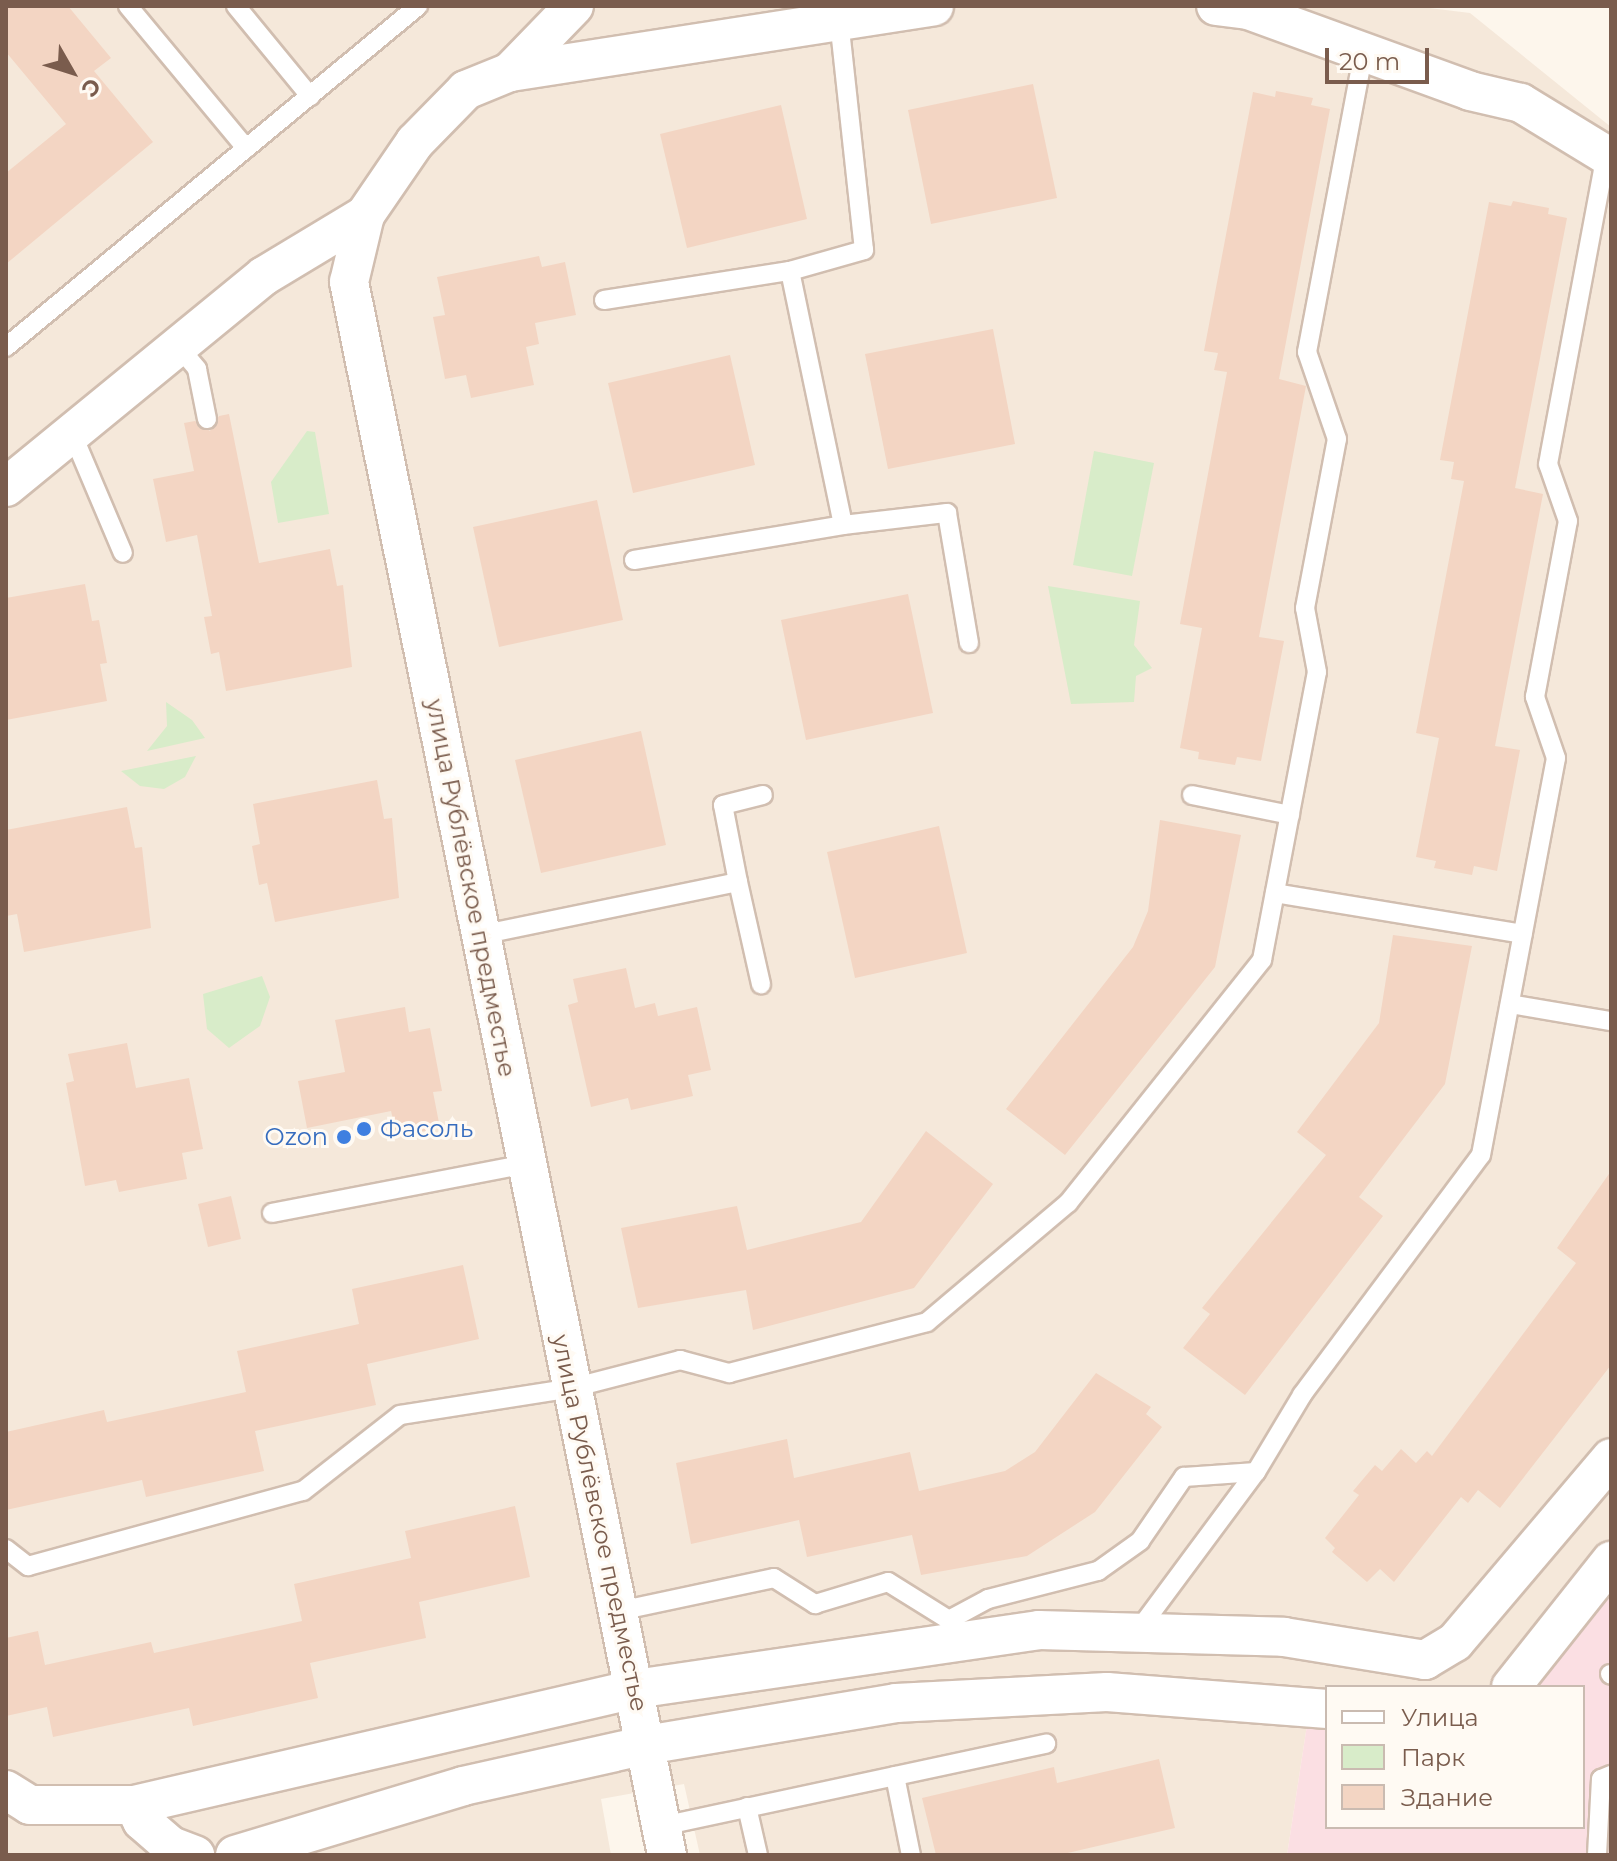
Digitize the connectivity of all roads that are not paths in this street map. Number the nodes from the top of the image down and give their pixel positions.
1 (128, 6) edge
2 (236, 6) edge
3 (418, 6) edge
4 (574, 6) edge
5 (934, 6) edge
6 (1216, 6) edge
7 (839, 19) junction
8 (1364, 50) junction
9 (510, 72) junction
10 (310, 96) junction
11 (246, 148) junction
12 (1608, 157) edge
13 (365, 215) junction
14 (790, 271) junction
15 (604, 300) dead end
16 (178, 346) junction
17 (6, 347) edge
18 (207, 419) dead end
19 (72, 433) junction
20 (6, 487) edge
21 (843, 525) junction
22 (123, 553) dead end
23 (634, 560) dead end
24 (969, 643) dead end
25 (763, 795) dead end
26 (1192, 795) dead end
27 (1290, 815) junction
28 (738, 882) junction
29 (1275, 893) junction
30 (1523, 934) junction
31 (480, 935) junction
32 (761, 984) dead end
33 (1510, 1004) junction
34 (1611, 1021) edge
35 (527, 1164) junction
36 (272, 1213) dead end
37 (572, 1388) junction
38 (1611, 1458) edge
39 (1256, 1472) junction
40 (6, 1549) edge
41 (1611, 1561) edge
42 (619, 1611) junction
43 (950, 1631) junction
44 (1137, 1632) junction
45 (1430, 1674) edge
46 (1513, 1685) edge
47 (635, 1689) junction
48 (1325, 1709) edge
49 (1046, 1744) dead end
50 (646, 1745) junction
51 (1611, 1775) edge
52 (895, 1776) junction
53 (6, 1790) edge
54 (134, 1805) junction
55 (747, 1807) junction
56 (664, 1840) edge
57 (195, 1855) edge
58 (235, 1855) edge
59 (758, 1855) edge
60 (911, 1855) edge
61 (1597, 1855) edge

1 - 11 lane
2 - 10 lane
3 - 10 lane
4 - 9 street, улица Рублёвское предместье
5 - 7 street
6 - 8 street
7 - 9 street
7 - 14 lane
8 - 12 street
8 - 27 lane
9 - 13 street, улица Рублёвское предместье
10 - 11 lane
11 - 17 lane
12 - 30 lane
13 - 16 street
13 - 31 street, улица Рублёвское предместье
14 - 15 lane
14 - 21 lane
16 - 18 lane
16 - 19 street
19 - 20 street
19 - 22 lane
21 - 23 lane
21 - 24 lane
25 - 28 lane
26 - 27 lane
27 - 29 lane
28 - 31 lane
28 - 32 lane
29 - 30 lane
29 - 37 lane
30 - 33 lane
31 - 35 street, улица Рублёвское предместье
33 - 34 lane
33 - 39 lane
35 - 36 lane
35 - 37 street, улица Рублёвское предместье
37 - 40 lane
37 - 42 street, улица Рублёвское предместье
38 - 45 street
39 - 43 lane
39 - 44 lane
41 - 46 street
42 - 43 lane
42 - 47 street, улица Рублёвское предместье
43 - 44 street
43 - 47 street
44 - 45 street
47 - 50 street, улица Рублёвское предместье
47 - 54 street
48 - 50 street
49 - 52 lane
50 - 56 street, улица Рублёвское предместье
50 - 58 street
51 - 61 lane
52 - 55 lane
52 - 60 lane
53 - 54 street
54 - 57 street
55 - 56 lane
55 - 59 lane

